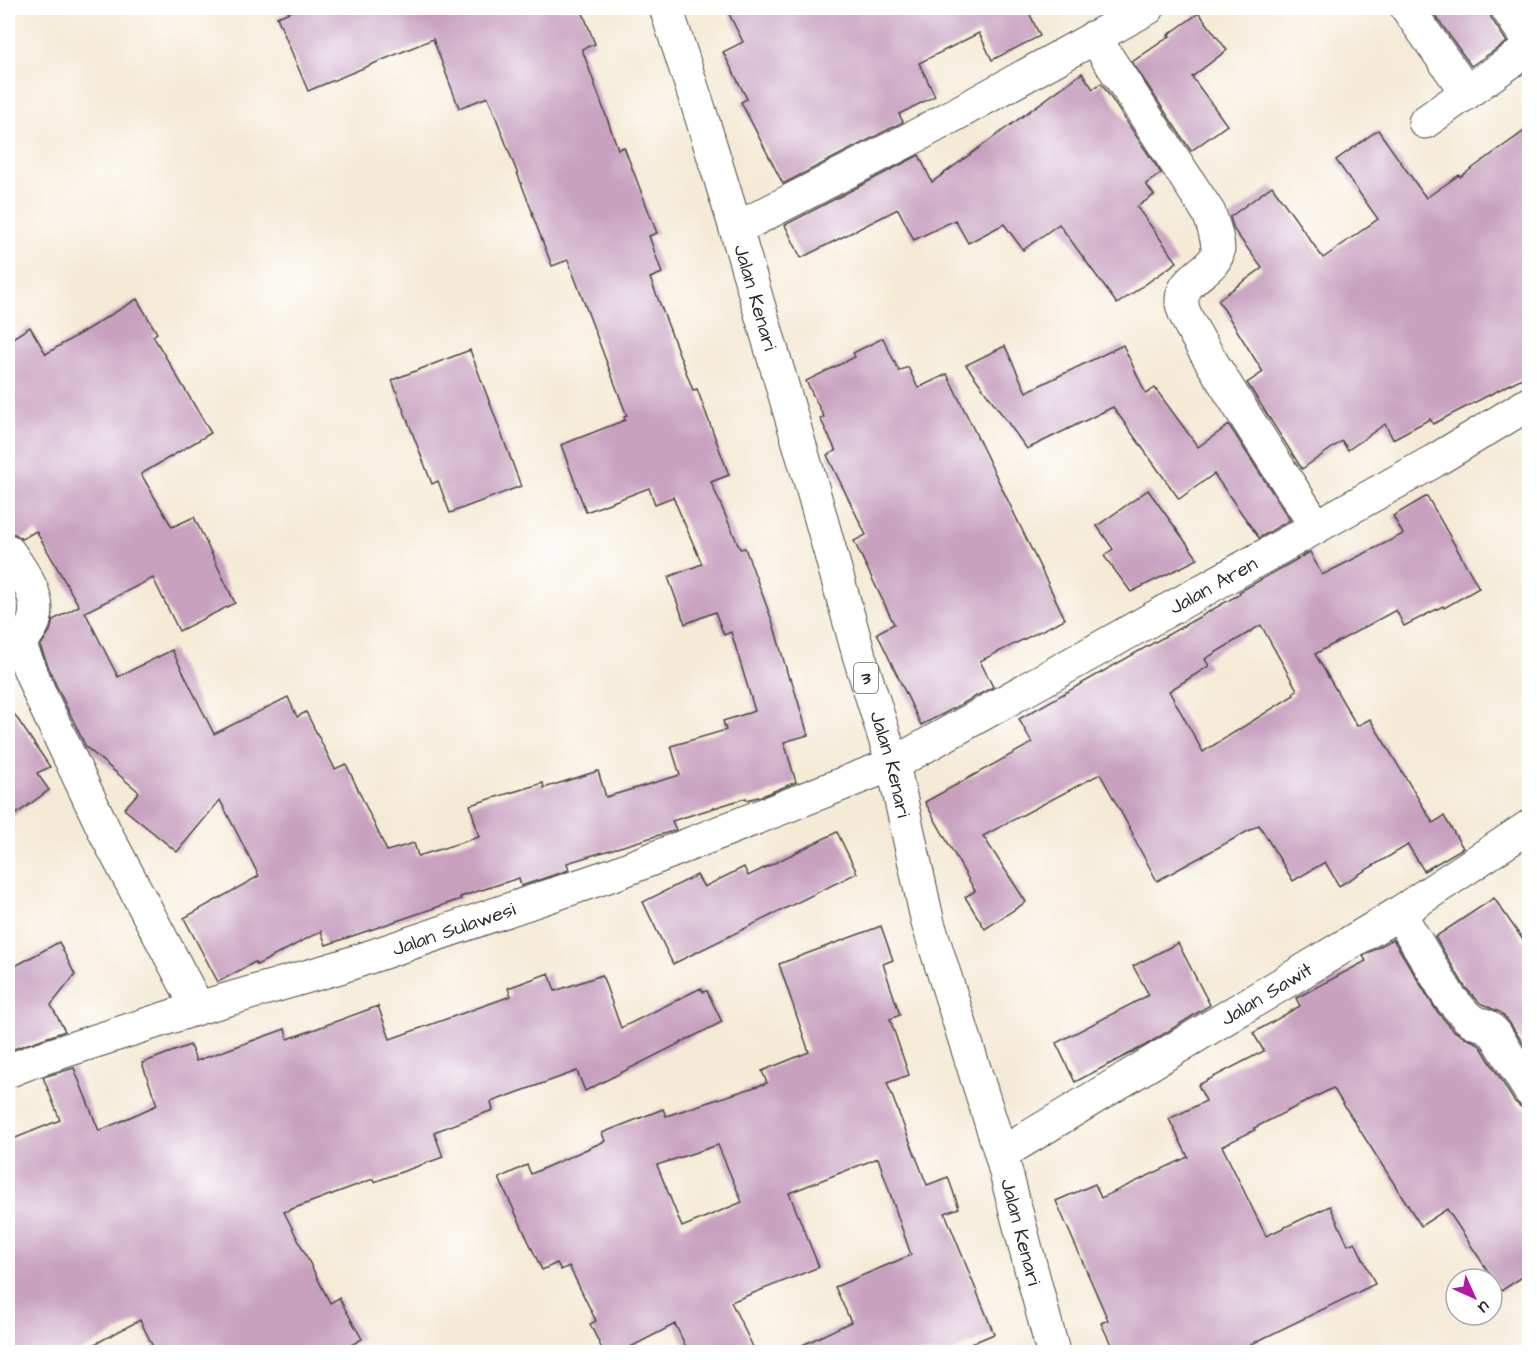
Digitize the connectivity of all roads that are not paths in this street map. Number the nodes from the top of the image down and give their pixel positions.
1 (666, 8) edge
2 (1148, 8) edge
3 (1407, 8) edge
4 (1507, 8) edge
5 (1094, 37) junction
6 (1530, 43) edge
7 (1530, 48) edge
8 (1467, 93) junction
9 (1425, 122) dead end
10 (736, 229) junction
11 (1530, 403) edge
12 (1317, 526) junction
13 (8, 551) edge
14 (13, 645) edge
15 (893, 764) junction
16 (1530, 826) edge
17 (1399, 913) junction
18 (198, 1008) junction
19 (8, 1071) edge
20 (1530, 1091) edge
21 (1001, 1154) junction
22 (1050, 1352) edge

1 - 10 main road, Jalan Kenari / 3
2 - 5 main road
3 - 8 main road
4 - 6 main road
5 - 10 main road
5 - 12 main road
7 - 8 main road
8 - 9 main road
10 - 15 main road, Jalan Kenari / 3
11 - 12 main road, Jalan Aren
12 - 15 main road, Jalan Aren
13 - 14 main road
14 - 18 main road
15 - 18 main road, Jalan Sulawesi
15 - 21 main road, Jalan Kenari / 3
16 - 17 main road, Jalan Sawit
17 - 20 main road
17 - 21 main road, Jalan Sawit
18 - 19 main road, Jalan Sulawesi
21 - 22 main road, Jalan Kenari / 3

